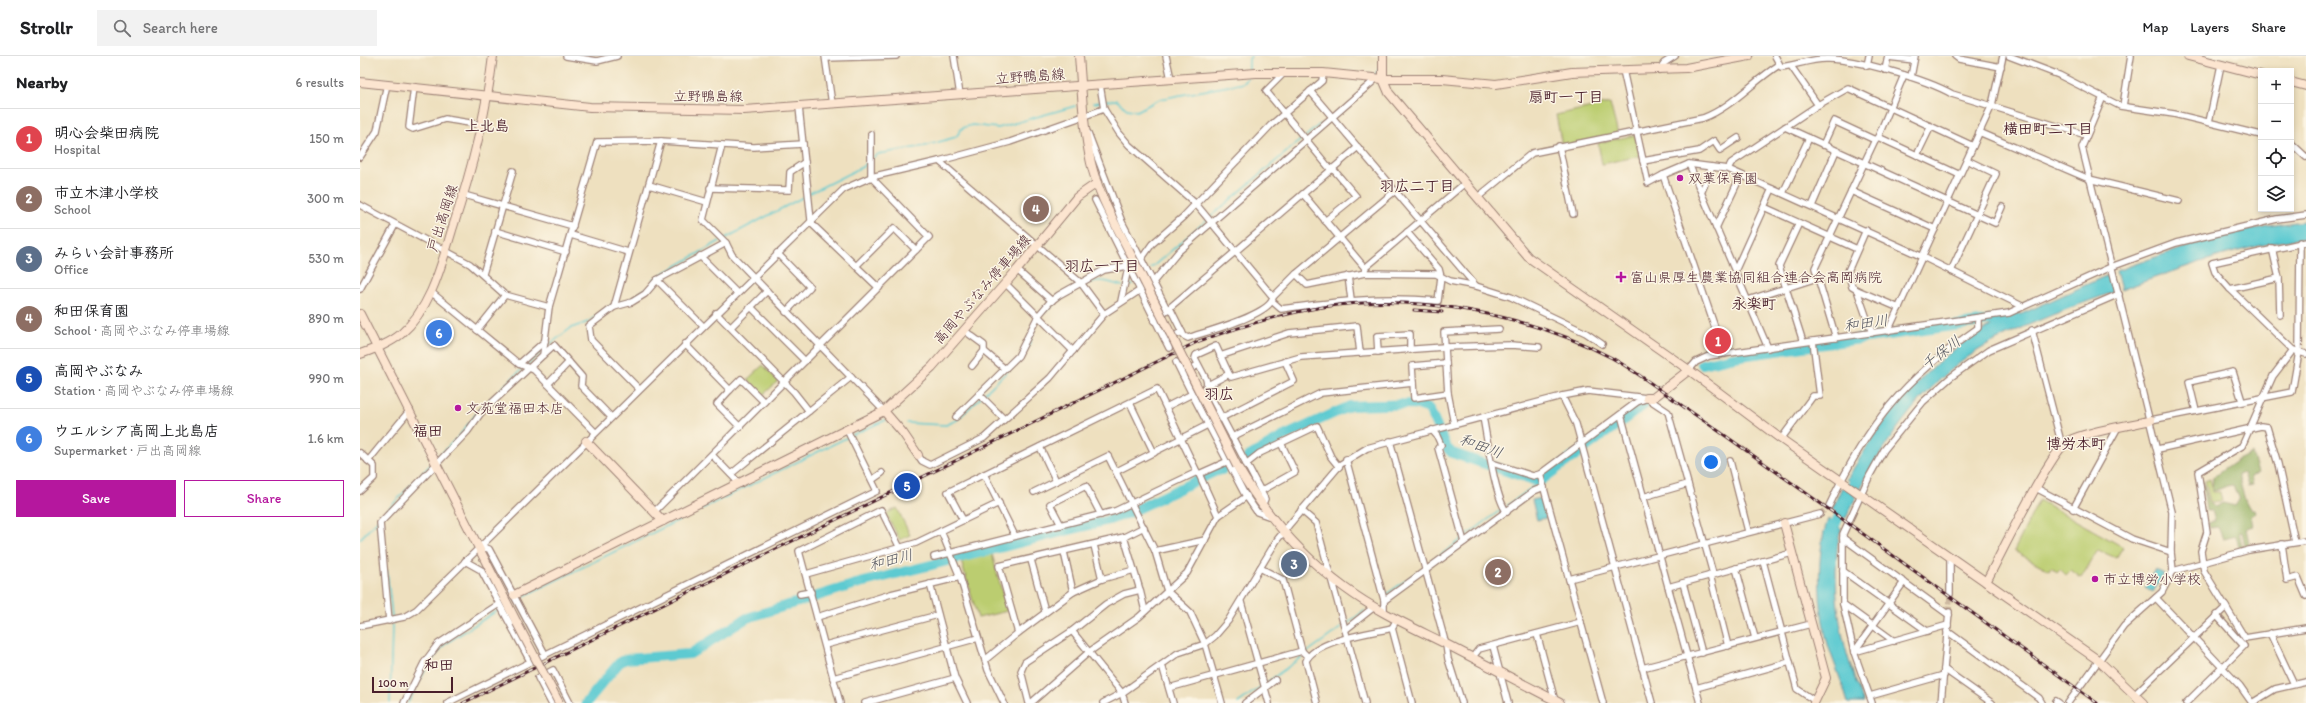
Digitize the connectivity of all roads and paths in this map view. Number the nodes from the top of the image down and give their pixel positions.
1 (493, 56) edge
2 (566, 56) edge
3 (617, 56) edge
4 (896, 56) edge
5 (954, 56) edge
6 (1079, 56) edge
7 (1166, 56) edge
8 (1383, 56) edge
9 (1675, 56) edge
10 (1745, 56) edge
11 (1775, 56) edge
12 (1869, 56) edge
13 (1888, 56) edge
14 (1955, 56) edge
15 (2003, 56) edge
16 (2009, 56) edge
17 (2131, 56) edge
18 (2188, 56) edge
19 (825, 57) edge
20 (1915, 58) edge
21 (2219, 61) edge
22 (1779, 65) junction
23 (1791, 66) junction
24 (1867, 66) junction
25 (2001, 67) junction
26 (1623, 70) junction
27 (1659, 70) junction
28 (1885, 70) junction
29 (1284, 72) junction
30 (1324, 73) junction
31 (2258, 74) edge
32 (1904, 75) junction
33 (1911, 77) junction
34 (1171, 79) junction
35 (1379, 79) junction
36 (360, 82) edge
37 (2294, 83) edge
38 (387, 84) junction
39 (1100, 85) junction
40 (1081, 86) junction
41 (2306, 86) edge
42 (414, 87) junction
43 (1310, 91) junction
44 (960, 94) junction
45 (489, 96) junction
46 (2102, 97) junction
47 (832, 104) junction
48 (1818, 105) junction
49 (1992, 105) junction
50 (2123, 106) junction
51 (799, 107) junction
52 (1890, 108) junction
53 (1104, 109) junction
54 (1284, 114) junction
55 (1331, 115) junction
56 (1084, 116) junction
57 (2209, 122) junction
58 (482, 125) junction
59 (1931, 126) junction
60 (1085, 127) junction
61 (1785, 127) junction
62 (1636, 130) junction
63 (1979, 132) junction
64 (871, 134) dead end
65 (2258, 134) edge
66 (2086, 135) junction
67 (1304, 138) junction
68 (1738, 138) dead end
69 (1809, 138) junction
70 (1876, 139) junction
71 (661, 141) junction
72 (803, 144) junction
73 (722, 145) junction
74 (1823, 145) junction
75 (1559, 146) junction
76 (1973, 146) junction
77 (2294, 146) edge
78 (1358, 147) junction
79 (1836, 151) junction
80 (1917, 155) junction
81 (360, 157) edge
82 (2306, 157) edge
83 (1967, 160) junction
84 (1643, 161) junction
85 (805, 162) junction
86 (939, 162) junction
87 (1688, 164) junction
88 (1864, 164) junction
89 (1712, 167) junction
90 (1332, 169) junction
91 (1728, 169) junction
92 (513, 171) dead end
93 (1663, 175) junction
94 (1741, 175) junction
95 (1960, 175) junction
96 (871, 177) junction
97 (2089, 179) junction
98 (1097, 183) junction
99 (1465, 183) junction
100 (648, 185) junction
101 (710, 188) junction
102 (1772, 189) junction
103 (1395, 191) junction
104 (1702, 191) junction
105 (1851, 191) junction
106 (1783, 193) junction
107 (1302, 194) junction
108 (464, 195) junction
109 (1478, 197) junction
110 (1096, 200) dead end
111 (707, 202) junction
112 (2179, 202) dead end
113 (1948, 203) junction
114 (1196, 204) junction
115 (360, 205) edge
116 (502, 205) junction
117 (1812, 206) junction
118 (1764, 207) junction
119 (2002, 207) dead end
120 (1573, 214) dead end
121 (1977, 215) junction
122 (2306, 215) edge
123 (1839, 218) junction
124 (811, 220) junction
125 (1209, 220) junction
126 (1325, 221) junction
127 (1421, 221) junction
128 (1799, 223) junction
129 (395, 225) junction
130 (573, 226) junction
131 (1716, 228) junction
132 (1935, 229) junction
133 (1866, 230) junction
134 (495, 231) junction
135 (1407, 232) junction
136 (571, 235) junction
137 (1829, 236) junction
138 (1340, 238) junction
139 (723, 240) junction
140 (2303, 242) edge
141 (1038, 246) junction
142 (2272, 248) junction
143 (1857, 249) junction
144 (916, 250) junction
145 (446, 251) junction
146 (1236, 251) junction
147 (566, 252) junction
148 (628, 252) junction
149 (777, 253) junction
150 (700, 256) junction
151 (1923, 257) junction
152 (1142, 258) junction
153 (856, 266) junction
154 (1128, 266) junction
155 (2111, 268) junction
156 (1017, 270) junction
157 (1365, 270) junction
158 (1735, 270) junction
159 (1951, 271) junction
160 (483, 274) junction
161 (1296, 274) junction
162 (1348, 276) junction
163 (752, 277) junction
164 (1441, 277) junction
165 (1817, 278) junction
166 (2279, 278) junction
167 (657, 280) junction
168 (1154, 281) junction
169 (1082, 283) junction
170 (1006, 284) junction
171 (1476, 286) junction
172 (879, 288) junction
173 (360, 289) edge
174 (1786, 289) junction
175 (2230, 289) junction
176 (1139, 290) junction
177 (1857, 290) junction
178 (767, 291) junction
179 (431, 292) junction
180 (737, 293) junction
181 (2118, 293) junction
182 (505, 295) junction
183 (1351, 299) junction
184 (1273, 300) junction
185 (1748, 300) junction
186 (1052, 301) junction
187 (1121, 301) junction
188 (614, 304) junction
189 (2022, 306) junction
190 (549, 307) junction
191 (751, 307) junction
192 (1899, 308) junction
193 (1167, 309) junction
194 (2300, 310) junction
195 (2306, 310) edge
196 (786, 312) junction
197 (716, 313) junction
198 (360, 314) edge
199 (1104, 314) junction
200 (2280, 315) dead end
201 (1038, 316) junction
202 (1161, 316) junction
203 (1154, 321) junction
204 (1979, 322) junction
205 (703, 326) junction
206 (1166, 326) dead end
207 (730, 328) junction
208 (1499, 328) dead end
209 (477, 330) junction
210 (2032, 330) junction
211 (965, 331) junction
212 (1888, 331) junction
213 (1182, 332) junction
214 (1872, 333) junction
215 (1836, 338) junction
216 (1165, 340) junction
217 (1803, 342) junction
218 (1813, 342) junction
219 (685, 344) junction
220 (1602, 344) dead end
221 (819, 346) junction
222 (1444, 347) junction
223 (1539, 347) dead end
224 (377, 348) junction
225 (544, 348) junction
226 (1169, 348) dead end
227 (1768, 348) junction
228 (1410, 350) junction
229 (2293, 350) junction
230 (984, 351) junction
231 (1073, 351) junction
232 (1378, 352) junction
233 (2299, 352) junction
234 (1360, 353) junction
235 (360, 354) edge
236 (1724, 354) junction
237 (2306, 354) edge
238 (1220, 356) junction
239 (805, 361) junction
240 (1285, 361) junction
241 (569, 362) junction
242 (1176, 362) dead end
243 (1446, 363) junction
244 (1198, 365) junction
245 (524, 366) junction
246 (972, 366) dead end
247 (1005, 369) junction
248 (1689, 370) junction
249 (1182, 374) junction
250 (1229, 374) junction
251 (851, 377) junction
252 (784, 382) junction
253 (1412, 383) junction
254 (548, 384) junction
255 (1206, 386) junction
256 (639, 389) junction
257 (730, 390) junction
258 (1448, 392) junction
259 (979, 394) junction
260 (1192, 394) junction
261 (1562, 396) junction
262 (2265, 396) junction
263 (1647, 398) junction
264 (2242, 401) junction
265 (764, 402) junction
266 (1130, 403) junction
267 (1166, 407) junction
268 (1208, 407) dead end
269 (410, 410) junction
270 (884, 410) junction
271 (809, 411) junction
272 (2196, 411) junction
273 (611, 416) junction
274 (1621, 416) junction
275 (956, 417) dead end
276 (1483, 417) junction
277 (1222, 419) junction
278 (1004, 420) junction
279 (2151, 420) junction
280 (1216, 422) junction
281 (1454, 424) junction
282 (1208, 426) junction
283 (740, 427) junction
284 (2117, 429) junction
285 (1433, 430) junction
286 (2249, 430) junction
287 (848, 431) junction
288 (595, 432) junction
289 (1232, 438) junction
290 (1781, 439) junction
291 (1182, 440) junction
292 (586, 441) junction
293 (1390, 441) junction
294 (1281, 443) junction
295 (1581, 445) junction
296 (2062, 446) junction
297 (1040, 447) junction
298 (2158, 449) junction
299 (360, 452) edge
300 (1154, 453) junction
301 (712, 454) junction
302 (918, 455) joint
303 (1346, 459) junction
304 (368, 460) junction
305 (435, 460) junction
306 (1730, 461) dead end
307 (1226, 462) junction
308 (1246, 464) junction
309 (1492, 464) junction
310 (1339, 467) junction
311 (1117, 471) junction
312 (882, 473) dead end
313 (731, 474) junction
314 (984, 474) junction
315 (1199, 474) junction
316 (1540, 475) junction
317 (872, 480) junction
318 (1056, 481) junction
319 (1842, 482) junction
320 (740, 484) junction
321 (1688, 484) junction
322 (1543, 486) junction
323 (2036, 488) junction
324 (360, 491) edge
325 (1260, 491) junction
326 (1034, 492) dead end
327 (1860, 495) junction
328 (1247, 496) junction
329 (1643, 497) junction
330 (999, 503) junction
331 (1133, 505) junction
332 (1262, 506) junction
333 (1829, 506) tunnel mouth
334 (2073, 509) junction
335 (1301, 510) junction
336 (1505, 510) junction
337 (655, 511) junction
338 (1820, 514) tunnel mouth
339 (1101, 515) junction
340 (1218, 516) junction
341 (1272, 517) junction
342 (962, 520) junction
343 (663, 521) junction
344 (1784, 523) junction
345 (1061, 525) junction
346 (1144, 527) junction
347 (941, 531) junction
348 (1283, 532) junction
349 (1748, 532) junction
350 (1015, 536) junction
351 (1124, 537) junction
352 (1843, 538) junction
353 (1205, 540) junction
354 (2306, 541) edge
355 (1464, 542) junction
356 (2295, 542) junction
357 (1704, 543) junction
358 (2282, 544) junction
359 (1094, 545) junction
360 (479, 546) junction
361 (900, 548) junction
362 (1155, 551) junction
363 (1064, 552) junction
364 (2171, 552) junction
365 (951, 553) junction
366 (1792, 553) junction
367 (1659, 556) junction
368 (934, 557) dead end
369 (1950, 558) junction
370 (1031, 560) junction
371 (465, 561) junction
372 (1763, 561) junction
373 (2202, 562) junction
374 (1260, 568) junction
375 (1615, 568) junction
376 (1736, 568) junction
377 (1134, 570) junction
378 (1425, 570) junction
379 (1843, 571) junction
380 (2173, 571) junction
381 (806, 574) junction
382 (1711, 575) junction
383 (960, 577) junction
384 (1331, 577) junction
385 (1102, 579) junction
386 (1569, 579) junction
387 (1683, 582) junction
388 (1904, 582) junction
389 (1986, 582) junction
390 (930, 584) junction
391 (1668, 587) junction
392 (1140, 590) junction
393 (1167, 590) junction
394 (811, 592) junction
395 (1073, 592) junction
396 (800, 594) dead end
397 (1950, 594) tunnel mouth
398 (514, 596) junction
399 (2306, 596) edge
400 (2156, 598) junction
401 (1384, 600) junction
402 (1241, 602) junction
403 (499, 604) junction
404 (1843, 604) junction
405 (1888, 604) junction
406 (1374, 607) junction
407 (2226, 607) junction
408 (1145, 611) junction
409 (1045, 612) junction
410 (1384, 612) junction
411 (938, 615) junction
412 (2216, 615) junction
413 (817, 617) junction
414 (1397, 619) junction
415 (389, 621) junction
416 (528, 621) junction
417 (1582, 622) junction
418 (1811, 624) junction
419 (1873, 625) junction
420 (360, 626) edge
421 (2305, 626) edge
422 (1392, 628) junction
423 (1947, 628) junction
424 (512, 629) junction
425 (1072, 630) junction
426 (1345, 630) junction
427 (1927, 631) junction
428 (1782, 632) junction
429 (1018, 633) junction
430 (2270, 633) junction
431 (1537, 634) junction
432 (2192, 637) junction
433 (978, 638) junction
434 (1755, 638) junction
435 (1348, 639) junction
436 (1894, 641) junction
437 (824, 644) junction
438 (1205, 644) junction
439 (1446, 645) junction
440 (947, 646) junction
441 (1493, 646) junction
442 (1728, 646) junction
443 (1089, 652) junction
444 (1854, 652) junction
445 (1304, 653) junction
446 (1702, 653) junction
447 (545, 654) junction
448 (1686, 657) junction
449 (1472, 658) junction
450 (985, 660) junction
451 (2098, 660) junction
452 (530, 661) junction
453 (1790, 662) junction
454 (1258, 663) junction
455 (1162, 665) junction
456 (1642, 668) junction
457 (2222, 668) junction
458 (1499, 672) junction
459 (1944, 672) junction
460 (1214, 675) junction
461 (833, 678) junction
462 (955, 678) junction
463 (1275, 680) dead end
464 (2306, 682) edge
465 (2294, 684) junction
466 (1265, 687) junction
467 (1170, 688) junction
468 (1696, 688) junction
469 (1122, 693) junction
470 (2134, 695) junction
471 (1870, 696) junction
472 (1557, 702) edge
473 (1815, 702) edge
474 (404, 703) edge
475 (447, 703) edge
476 (551, 703) edge
477 (559, 703) edge
478 (570, 703) edge
479 (840, 703) edge
480 (866, 703) edge
481 (967, 703) edge
482 (1004, 703) edge
483 (1030, 703) edge
484 (1103, 703) edge
485 (1125, 703) edge
486 (1173, 703) edge
487 (1222, 703) edge
488 (1245, 703) edge
489 (1269, 703) edge
490 (1317, 703) edge
491 (1365, 703) edge
492 (1412, 703) edge
493 (1462, 703) edge
494 (1508, 703) edge
495 (1604, 703) edge
496 (1652, 703) edge
497 (1700, 703) edge
498 (1872, 703) edge
499 (1941, 703) edge
500 (1992, 703) edge
501 (2042, 703) edge
502 (2068, 703) edge
503 (2143, 703) edge
504 (2186, 703) edge
505 (2252, 703) edge

1 - 45 street, 戸出高岡線
2 - 3 street
4 - 19 street
5 - 44 street
6 - 40 street
7 - 34 street
8 - 35 street
9 - 27 street
10 - 27 street, 立野鴨島線
11 - 22 street
12 - 24 street
13 - 20 street
13 - 28 street
14 - 25 street
15 - 25 street
16 - 46 street
17 - 50 street
18 - 21 street
19 - 47 street
20 - 33 street
21 - 31 street
21 - 57 street
22 - 23 street
22 - 62 street
23 - 24 street
23 - 48 street
24 - 28 street
25 - 49 street
26 - 27 street, 立野鴨島線
26 - 35 street, 立野鴨島線
26 - 62 street
28 - 32 street
29 - 30 street, 立野鴨島線
29 - 34 street, 立野鴨島線
29 - 54 street
30 - 35 street, 立野鴨島線
30 - 43 street
32 - 33 street
32 - 52 street
33 - 49 street
34 - 39 street, 立野鴨島線
35 - 55 street
35 - 99 street
36 - 38 street, 立野鴨島線
37 - 41 street
38 - 42 street, 立野鴨島線
38 - 81 street
39 - 40 street, 立野鴨島線
39 - 53 street
40 - 44 street, 立野鴨島線
40 - 56 street
42 - 45 street, 立野鴨島線
42 - 58 street
43 - 54 street
43 - 55 street
44 - 47 street, 立野鴨島線
45 - 51 street, 立野鴨島線
45 - 58 street, 戸出高岡線
46 - 50 street
46 - 66 street
47 - 51 street, 立野鴨島線
48 - 52 street
48 - 61 street
49 - 63 street
49 - 66 street
50 - 57 street
51 - 72 street
52 - 59 street
52 - 70 street
53 - 56 street
53 - 114 street
54 - 67 street
54 - 114 street
55 - 67 street
55 - 78 street
56 - 60 street
56 - 86 street
57 - 65 street
58 - 108 street, 戸出高岡線
59 - 76 street
59 - 80 street
60 - 98 street
60 - 152 street
61 - 69 street
61 - 91 street
62 - 75 street
62 - 84 street
63 - 76 street
63 - 97 street
64 - 96 street
66 - 97 street
67 - 90 street
67 - 125 street
68 - 84 street
69 - 74 street
69 - 106 street
70 - 74 street
70 - 80 street
70 - 88 street
71 - 73 street
71 - 100 street
71 - 130 street
72 - 73 street
72 - 85 street
73 - 101 street
74 - 79 street
75 - 109 street
75 - 120 street
76 - 83 street
77 - 82 street
78 - 90 street
78 - 103 street
79 - 88 street
79 - 117 street
80 - 95 street
83 - 95 street
83 - 121 street
84 - 93 street
85 - 101 street
85 - 124 street
86 - 96 street
86 - 141 street
87 - 89 street
87 - 93 street
87 - 104 street
88 - 105 street
88 - 113 street
89 - 91 street
89 - 104 street
90 - 107 street
90 - 126 street
91 - 94 street
92 - 116 street
93 - 236 street
94 - 102 street
94 - 131 street
95 - 113 street
96 - 124 street
96 - 144 street
97 - 112 street
97 - 155 street
98 - 141 street, 高岡やぶなみ停車場線
98 - 332 street, bridge
99 - 109 street
99 - 127 street
100 - 111 street
100 - 148 street
101 - 111 street
102 - 106 street
102 - 118 street
103 - 127 street
103 - 138 street
104 - 131 street
105 - 123 street
105 - 132 street
106 - 117 street
107 - 126 street
107 - 146 street
108 - 116 street
108 - 145 street, 戸出高岡線
109 - 248 street
110 - 154 street
111 - 139 street
113 - 121 street
113 - 132 street
114 - 125 street
114 - 152 street
115 - 129 street
116 - 130 street
116 - 134 street
117 - 123 street
118 - 128 street
118 - 158 street
119 - 121 street
121 - 159 street
122 - 155 street
123 - 133 street
123 - 137 street
124 - 149 street
124 - 153 street
125 - 146 street
125 - 168 street
126 - 138 street
127 - 135 street
127 - 171 street
128 - 137 street
128 - 174 street
129 - 145 street
129 - 173 street
130 - 136 street
131 - 158 street
132 - 151 street
133 - 143 street
133 - 151 street
134 - 147 street
134 - 160 street
135 - 157 street
135 - 164 street
136 - 147 street
136 - 148 street
137 - 143 street
137 - 165 street
138 - 157 street
138 - 161 street
139 - 150 street
139 - 163 street
140 - 142 street
140 - 194 street
141 - 156 street, 高岡やぶなみ停車場線
141 - 169 street
142 - 166 street
142 - 175 street
143 - 177 street
144 - 153 street
144 - 172 street
145 - 160 street
145 - 179 street, 戸出高岡線
146 - 184 street
146 - 193 street
147 - 190 street
148 - 188 street
149 - 163 street
149 - 196 street
150 - 167 street
150 - 180 street
151 - 159 street
151 - 192 street
152 - 154 street
152 - 168 street
153 - 172 street
154 - 169 street
154 - 176 street
154 - 187 street
155 - 181 street
155 - 189 street
156 - 170 street, 高岡やぶなみ停車場線
156 - 186 street
157 - 162 street
157 - 164 street
158 - 185 street
159 - 189 street
160 - 182 street
161 - 162 street
161 - 184 street
162 - 183 street
163 - 178 street
163 - 180 street
164 - 171 street
164 - 183 street
165 - 174 street
165 - 215 street
166 - 175 street
166 - 200 street
167 - 188 street
167 - 205 street
168 - 176 street
168 - 193 street
169 - 186 street
169 - 199 street
170 - 201 street
170 - 211 street, 高岡やぶなみ停車場線
171 - 220 street
172 - 221 street
174 - 185 street
174 - 217 street
175 - 229 street
176 - 187 street
176 - 203 street
177 - 192 street
177 - 214 street
178 - 191 street
178 - 196 street
179 - 209 street
179 - 224 street, 戸出高岡線
180 - 197 street
181 - 210 street
181 - 279 street
182 - 190 street
182 - 209 street
183 - 184 street
184 - 213 street
185 - 227 street
186 - 201 street
187 - 199 street
188 - 256 street
189 - 204 street
190 - 225 street
191 - 207 street
191 - 239 street
192 - 212 street
193 - 202 street
193 - 213 street
194 - 195 street
194 - 233 street
196 - 221 street
197 - 205 street
197 - 207 street
198 - 224 street
199 - 231 street
201 - 231 street
201 - 247 street
202 - 203 street
202 - 206 street
203 - 216 street
204 - 212 street
204 - 319 street
205 - 219 street
207 - 252 street
208 - 222 street
209 - 245 street
210 - 296 street
210 - 327 street
211 - 230 street
211 - 270 street, 高岡やぶなみ停車場線
212 - 214 street
213 - 216 street
214 - 215 street
215 - 218 street
216 - 226 street
217 - 218 street
217 - 227 street
218 - 290 street
219 - 256 street
219 - 257 street
221 - 239 street
221 - 251 street
222 - 223 street
222 - 228 street
222 - 243 street
224 - 235 street, 戸出高岡線
224 - 269 street
225 - 241 street
225 - 245 street
225 - 245 street
227 - 236 street
228 - 232 street
228 - 232 street
229 - 233 street
229 - 262 street
230 - 246 street
230 - 247 street
231 - 278 street
232 - 234 street
233 - 237 street
233 - 262 street
234 - 238 street
234 - 240 street
236 - 248 street
238 - 244 street
238 - 250 street
239 - 252 street
240 - 250 street
240 - 277 street
241 - 254 street
241 - 273 street
242 - 249 street
243 - 253 street
243 - 258 street
244 - 249 street
244 - 255 street
245 - 254 street
245 - 305 street
247 - 259 street
248 - 263 street
248 - 290 street
249 - 260 street
250 - 255 street
251 - 270 street
251 - 271 street
252 - 265 street
252 - 271 street
253 - 258 street
253 - 289 street
254 - 288 street
255 - 277 street
256 - 273 street
257 - 265 street
257 - 283 street
258 - 281 street
259 - 275 street
259 - 278 street
260 - 267 street
260 - 282 street
261 - 263 street
261 - 276 street
261 - 295 street
262 - 264 street
262 - 286 street
263 - 274 street
263 - 321 street
264 - 272 street
264 - 272 street
265 - 283 street
266 - 267 street
266 - 297 street
266 - 300 street
267 - 291 street
268 - 280 street
269 - 304 street
269 - 305 street
270 - 287 street, 高岡やぶなみ停車場線
270 - 302 street
271 - 313 street
272 - 279 street
273 - 288 street
274 - 295 street
274 - 329 street
276 - 281 street
276 - 309 street
277 - 280 street
277 - 289 street
278 - 302 street
279 - 284 street
279 - 298 street
280 - 282 street
281 - 285 street
282 - 291 street
282 - 307 street
283 - 301 street
284 - 296 street
284 - 334 street
285 - 293 street
285 - 355 street
286 - 298 street
286 - 356 street
286 - 373 street
287 - 317 street
287 - 320 street, 高岡やぶなみ停車場線
288 - 292 street
289 - 308 street
290 - 319 street
291 - 300 street
291 - 315 street
292 - 337 street
292 - 360 street
293 - 303 street
293 - 378 street
294 - 308 street
294 - 310 street
294 - 325 street
295 - 316 street
295 - 375 street
296 - 323 street
297 - 314 street
297 - 318 street
298 - 364 street
299 - 304 street
300 - 311 street
301 - 313 street
301 - 337 street
303 - 310 street
303 - 401 street
304 - 324 street
305 - 360 street
305 - 415 street
306 - 349 street
307 - 315 street
307 - 328 street
308 - 325 street
309 - 316 street
309 - 336 street
310 - 335 street
311 - 318 street
311 - 331 street
312 - 317 street
313 - 320 street
314 - 330 street
314 - 342 street
315 - 331 street
315 - 340 street
316 - 322 street
317 - 447 street
318 - 326 street
319 - 327 street
319 - 333 street
320 - 343 street, 高岡やぶなみ停車場線
321 - 329 street
321 - 357 street
322 - 336 street
322 - 386 street
323 - 334 street
323 - 389 street
325 - 332 street
327 - 352 street
327 - 369 street
328 - 340 street
328 - 341 street
329 - 367 street
330 - 342 street
330 - 350 street
331 - 339 street
331 - 346 street
332 - 341 street
334 - 364 street
335 - 348 street
335 - 384 street
336 - 355 street
337 - 343 street
338 - 344 street
339 - 345 street
339 - 345 street
340 - 353 street
341 - 348 street
342 - 347 street
343 - 398 street, 高岡やぶなみ停車場線
344 - 349 street
344 - 366 street
345 - 350 street
346 - 351 street
346 - 362 street
347 - 361 street
347 - 365 street
348 - 374 street
348 - 384 street
349 - 357 street
350 - 365 street
351 - 359 street
351 - 377 street
352 - 379 street
352 - 388 street
353 - 362 street
353 - 393 street
354 - 356 street
355 - 378 street
356 - 358 street
357 - 367 street
357 - 382 street
358 - 373 street
358 - 399 street
359 - 363 street
359 - 385 street
360 - 371 street
360 - 398 street
360 - 477 street, bridge
361 - 381 street
361 - 381 street
362 - 393 street
363 - 370 street
363 - 395 street
364 - 380 street
365 - 368 street
365 - 383 street
366 - 372 street
366 - 418 street
367 - 375 street
367 - 391 street
369 - 389 street
369 - 397 street
370 - 409 street
370 - 429 street
371 - 403 street
371 - 415 street
372 - 376 street
372 - 428 street
373 - 380 street
373 - 407 street
374 - 402 street
374 - 445 street
375 - 386 street
375 - 456 street
376 - 382 street
376 - 434 street
377 - 385 street
377 - 392 street
378 - 401 street
378 - 439 street
379 - 404 street
379 - 405 street
380 - 400 street
381 - 394 street
382 - 387 street
382 - 442 street
383 - 390 street
383 - 433 street
384 - 406 street
384 - 426 street
385 - 395 street
386 - 417 street
387 - 391 street
387 - 446 street
388 - 405 street
388 - 423 street
389 - 451 street
390 - 411 street
390 - 413 street
391 - 448 street
392 - 408 street
392 - 425 street
393 - 408 street
393 - 438 street
394 - 396 street
394 - 413 street
395 - 409 street
398 - 416 street
400 - 432 street
400 - 451 street
401 - 410 street
402 - 438 street
402 - 454 street
403 - 424 street
403 - 474 street
404 - 419 street
404 - 444 street
405 - 419 street
405 - 427 street
406 - 410 street
406 - 426 street
407 - 412 street
407 - 430 street
408 - 443 street
409 - 429 street
410 - 414 street
411 - 437 street
411 - 440 street
412 - 432 street
412 - 457 street
413 - 437 street
414 - 422 street
414 - 439 street
415 - 420 street
416 - 424 street
416 - 447 street
417 - 431 street
417 - 495 street
418 - 428 street
418 - 473 street
419 - 436 street
419 - 444 street
421 - 430 street
422 - 435 street
422 - 492 street
423 - 427 street
423 - 459 street
423 - 501 street
424 - 452 street
425 - 443 street
425 - 483 street
426 - 435 street
427 - 436 street
428 - 434 street
428 - 453 street
429 - 450 street
430 - 465 street
431 - 441 street
431 - 472 street
432 - 457 street
432 - 470 street
433 - 440 street
433 - 450 street
434 - 442 street
435 - 445 street
435 - 491 street
436 - 444 street
437 - 461 street
438 - 455 street
438 - 460 street
439 - 449 street
439 - 493 street
440 - 461 street
440 - 462 street
441 - 449 street
441 - 458 street
442 - 446 street
443 - 469 street
443 - 483 street
444 - 471 street
445 - 454 street
445 - 490 street
446 - 448 street
447 - 452 street
448 - 456 street
448 - 468 street
449 - 458 street
450 - 482 street
451 - 470 street
451 - 502 street
452 - 475 street
453 - 468 street
453 - 473 street
454 - 460 street
454 - 466 street
455 - 467 street
455 - 469 street
456 - 496 street
457 - 504 street
457 - 505 street
458 - 472 street
458 - 494 street
459 - 471 street
459 - 499 street
459 - 500 street
460 - 467 street
460 - 487 street
461 - 479 street
462 - 480 street
462 - 481 street
463 - 466 street
464 - 465 street
465 - 505 street
466 - 488 street
466 - 489 street
467 - 486 street
468 - 497 street
469 - 484 street
469 - 485 street
470 - 503 street
471 - 498 street
476 - 478 street

